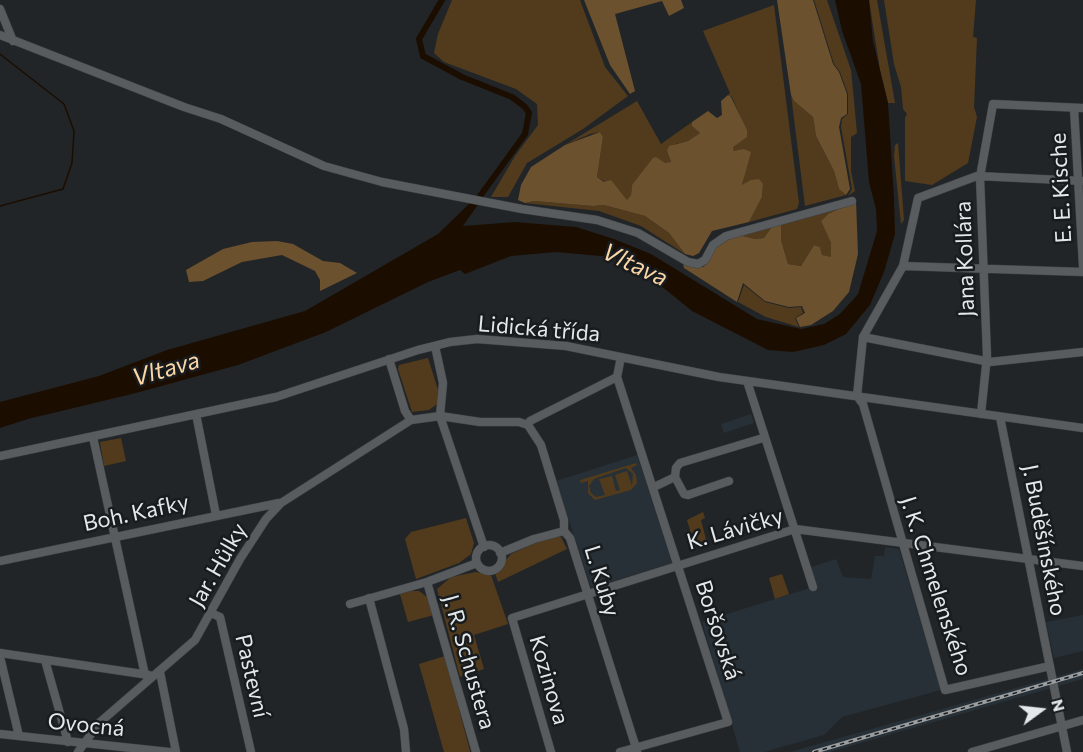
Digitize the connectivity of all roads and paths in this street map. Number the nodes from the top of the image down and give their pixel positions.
1 (0, 9) edge
2 (0, 35) edge
3 (13, 40) junction
4 (1079, 108) edge
5 (980, 177) junction
6 (1081, 181) edge
7 (852, 201) dead end
8 (903, 266) junction
9 (1083, 266) edge
10 (984, 268) junction
11 (1083, 272) edge
12 (863, 337) junction
13 (435, 346) junction
14 (1083, 352) edge
15 (621, 357) junction
16 (389, 359) junction
17 (987, 362) junction
18 (617, 377) junction
19 (747, 381) junction
20 (857, 396) junction
21 (196, 414) junction
22 (981, 414) junction
23 (440, 416) junction
24 (1000, 417) junction
25 (411, 420) junction
26 (528, 425) junction
27 (1083, 428) edge
28 (93, 437) junction
29 (763, 438) junction
30 (0, 456) edge
31 (675, 477) junction
32 (729, 481) dead end
33 (654, 487) junction
34 (281, 503) junction
35 (216, 514) junction
36 (795, 529) junction
37 (564, 531) junction
38 (115, 536) junction
39 (903, 543) junction
40 (484, 547) junction
41 (500, 553) junction
42 (1030, 560) junction
43 (0, 561) edge
44 (477, 563) junction
45 (678, 565) junction
46 (1083, 566) edge
47 (427, 582) junction
48 (813, 587) dead end
49 (587, 595) junction
50 (369, 598) junction
51 (350, 604) dead end
52 (211, 613) junction
53 (512, 618) joint
54 (0, 655) edge
55 (45, 660) junction
56 (1051, 669) junction
57 (158, 674) junction
58 (145, 675) junction
59 (1083, 720) edge
60 (1060, 726) junction
61 (0, 734) edge
62 (20, 736) junction
63 (68, 742) junction
64 (82, 743) junction
65 (637, 750) edge
66 (78, 752) edge
67 (169, 752) edge
68 (176, 752) edge
69 (251, 752) edge
70 (406, 752) edge
71 (476, 752) edge
72 (551, 752) edge
73 (620, 752) edge
74 (972, 752) edge
75 (1067, 752) edge

1 - 3 street
2 - 3 street
3 - 7 street
4 - 5 street, Jana Kollára
4 - 6 street, E. E. Kische
5 - 6 street
5 - 8 street
5 - 10 street, Jana Kollára
6 - 9 street, E. E. Kische
8 - 10 street
8 - 12 street
10 - 11 street
10 - 17 street, Jana Kollára
12 - 17 street
12 - 20 street
13 - 15 street, Lidická třída
13 - 16 street, Lidická třída
13 - 23 street
14 - 17 street
15 - 18 street
15 - 19 street, Lidická třída
16 - 21 street, Lidická třída
16 - 25 street
17 - 22 street, Jana Kollára
18 - 26 street
18 - 33 street, Boršovská
19 - 20 street, Lidická třída
19 - 29 street
20 - 22 street, Lidická třída
20 - 39 street, J. K. Chmelenského
21 - 28 street, Lidická třída
21 - 35 street
22 - 24 street, Lidická třída
23 - 25 street
23 - 26 street
23 - 40 street
24 - 27 street, Lidická třída
24 - 42 street, J. Buděšínského
25 - 34 street, Jar. Hůlky
26 - 37 street, L. Kuby
28 - 30 street, Lidická třída
28 - 38 street
29 - 31 street
29 - 36 street
31 - 32 street
31 - 33 street
33 - 45 street, Boršovská
34 - 35 street, Boh. Kafky
34 - 52 street, Jar. Hůlky
35 - 38 street, Boh. Kafky
36 - 39 street, K. Lávičky
36 - 45 street, K. Lávičky
36 - 48 street
37 - 41 street
37 - 49 street, L. Kuby
38 - 43 street, Boh. Kafky
38 - 58 street
39 - 42 street, K. Lávičky
39 - 56 street, J. K. Chmelenského
40 - 41 street
40 - 44 street
41 - 44 street
42 - 46 street, K. Lávičky
42 - 56 street, J. Buděšínského
44 - 47 street
45 - 49 street, K. Lávičky
45 - 65 street, Boršovská
47 - 50 street
47 - 71 street, J. R. Schustera
49 - 53 street, K. Lávičky
49 - 65 street, L. Kuby
50 - 51 street
50 - 70 street
52 - 57 street, Jar. Hůlky
52 - 69 street, Pastevní
53 - 72 street, Kozinova
54 - 55 street
54 - 62 street
55 - 58 street
55 - 63 street
56 - 60 street, J. Buděšínského
57 - 58 street
57 - 64 street, Jar. Hůlky
57 - 68 street
59 - 60 street
60 - 74 street
60 - 75 street, J. Buděšínského
61 - 62 street, Ovocná
62 - 63 street, Ovocná
63 - 64 street, Ovocná
64 - 66 street, Jar. Hůlky
64 - 67 street, Ovocná
65 - 73 street

